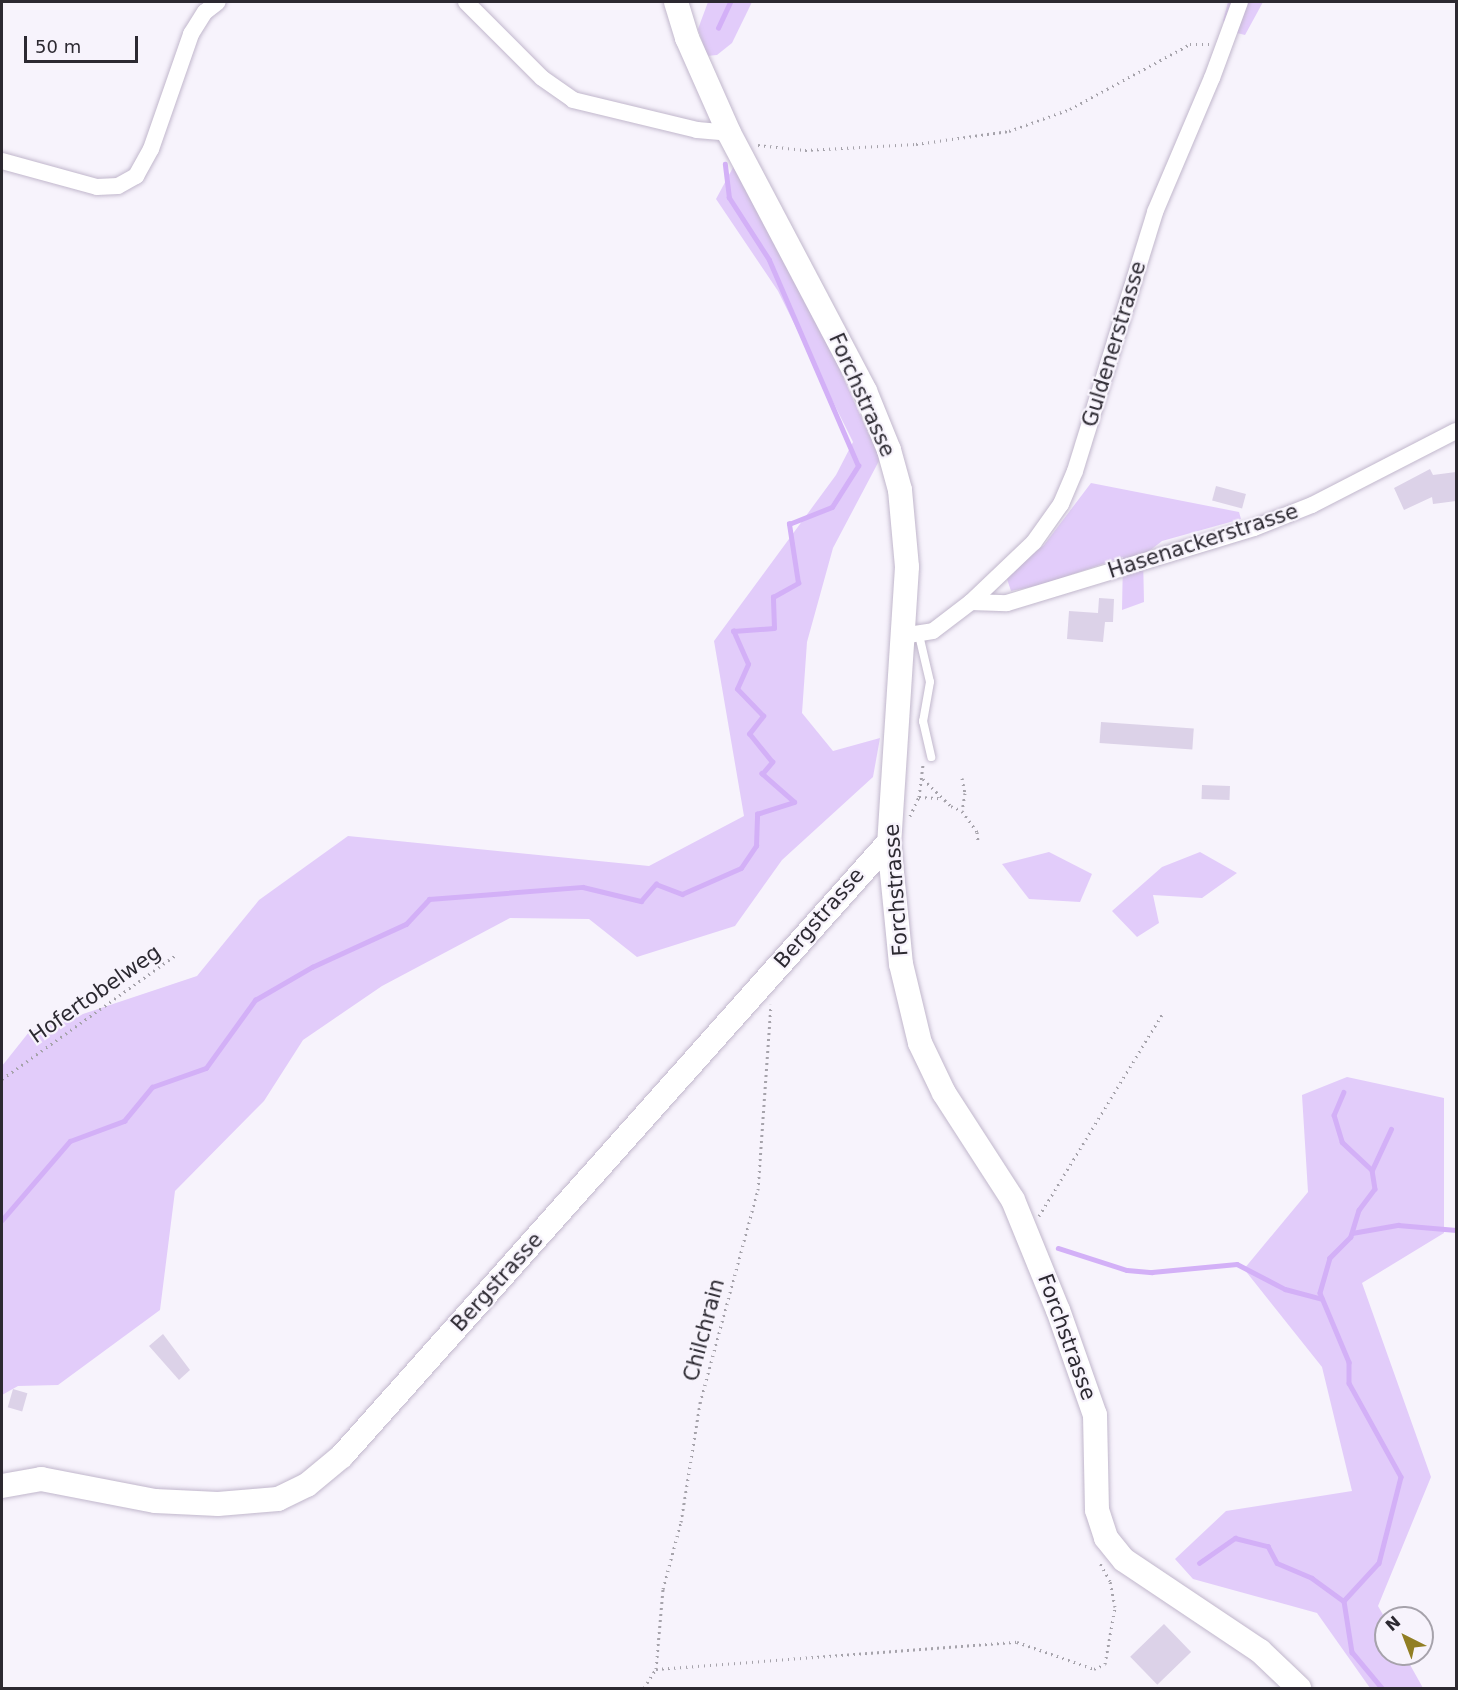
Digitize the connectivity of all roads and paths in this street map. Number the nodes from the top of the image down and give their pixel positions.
1 (218, 2) edge
2 (466, 2) edge
3 (676, 2) edge
4 (1239, 2) edge
5 (1226, 42) junction
6 (739, 139) junction
7 (2, 162) edge
8 (1456, 431) edge
9 (971, 602) junction
10 (911, 635) junction
11 (927, 741) junction
12 (931, 758) dead end
13 (962, 778) dead end
14 (923, 779) junction
15 (919, 797) junction
16 (941, 798) junction
17 (963, 811) junction
18 (889, 842) junction
19 (978, 843) dead end
20 (176, 955) dead end
21 (768, 976) junction
22 (1163, 1013) dead end
23 (2, 1079) edge
24 (1024, 1224) junction
25 (2, 1486) edge
26 (1099, 1562) dead end
27 (656, 1669) junction
28 (644, 1689) edge
29 (1299, 1689) edge

1 - 7 street
2 - 6 street
3 - 6 main road, Forchstrasse
4 - 5 street, Guldenerstrasse
5 - 6 path
5 - 9 street, Guldenerstrasse
6 - 10 main road, Forchstrasse
8 - 9 street, Hasenackerstrasse
9 - 10 street, Guldenerstrasse
10 - 11 lane
10 - 18 main road, Forchstrasse
11 - 12 lane
11 - 14 path
13 - 17 path
14 - 15 path
14 - 16 path
15 - 16 path
15 - 18 path
16 - 17 path
17 - 19 path
18 - 21 main road, Bergstrasse
18 - 24 main road, Forchstrasse
20 - 23 path, Hofertobelweg
21 - 25 main road, Bergstrasse
21 - 27 path, Chilchrain
22 - 24 path
24 - 29 main road, Forchstrasse
26 - 27 path
27 - 28 path, Chilchrain

